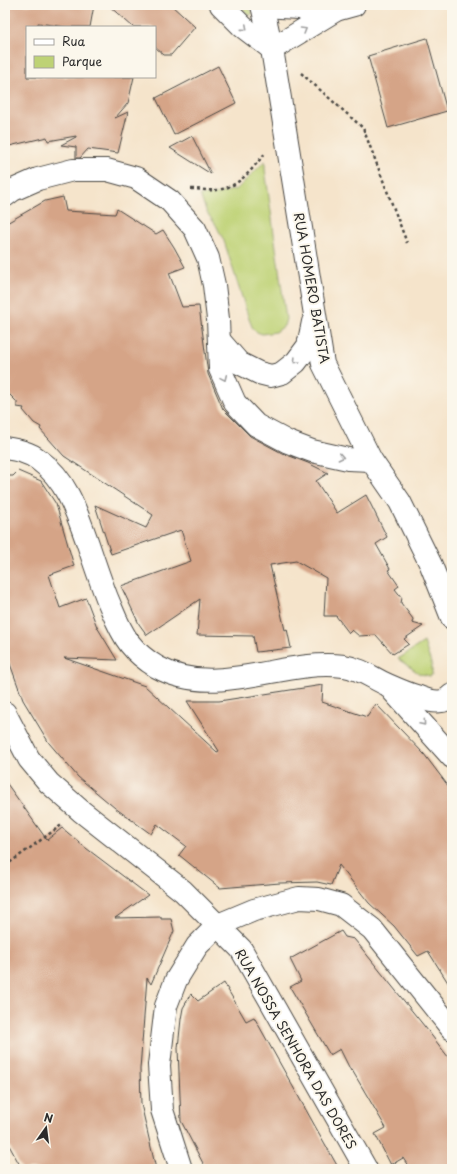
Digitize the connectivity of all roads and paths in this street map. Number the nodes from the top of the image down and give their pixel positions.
1 (222, 5) edge
2 (262, 5) edge
3 (345, 8) edge
4 (272, 49) junction
5 (301, 73) dead end
6 (267, 151) dead end
7 (191, 189) dead end
8 (5, 196) edge
9 (407, 243) dead end
10 (314, 313) junction
11 (219, 340) junction
12 (5, 448) edge
13 (371, 460) junction
14 (452, 618) edge
15 (387, 684) junction
16 (452, 695) edge
17 (5, 713) edge
18 (452, 757) edge
19 (81, 811) junction
20 (5, 866) edge
21 (218, 925) junction
22 (452, 1029) edge
23 (181, 1169) edge
24 (366, 1169) edge

1 -> 4 street
2 - 3 street
2 - 4 street, RUA HOMERO BATISTA
4 -> 3 street
4 - 10 street, RUA HOMERO BATISTA
5 - 9 path
6 - 7 path
8 - 11 street
10 -> 11 street
10 - 13 street, RUA HOMERO BATISTA
11 -> 13 street
12 - 15 street
13 - 14 street, RUA HOMERO BATISTA
15 - 16 street
15 -> 18 street
17 - 19 street, RUA NOSSA SENHORA DAS DORES
19 - 20 path
19 - 21 street, RUA NOSSA SENHORA DAS DORES
21 - 22 street
21 - 23 street
21 - 24 street, RUA NOSSA SENHORA DAS DORES

